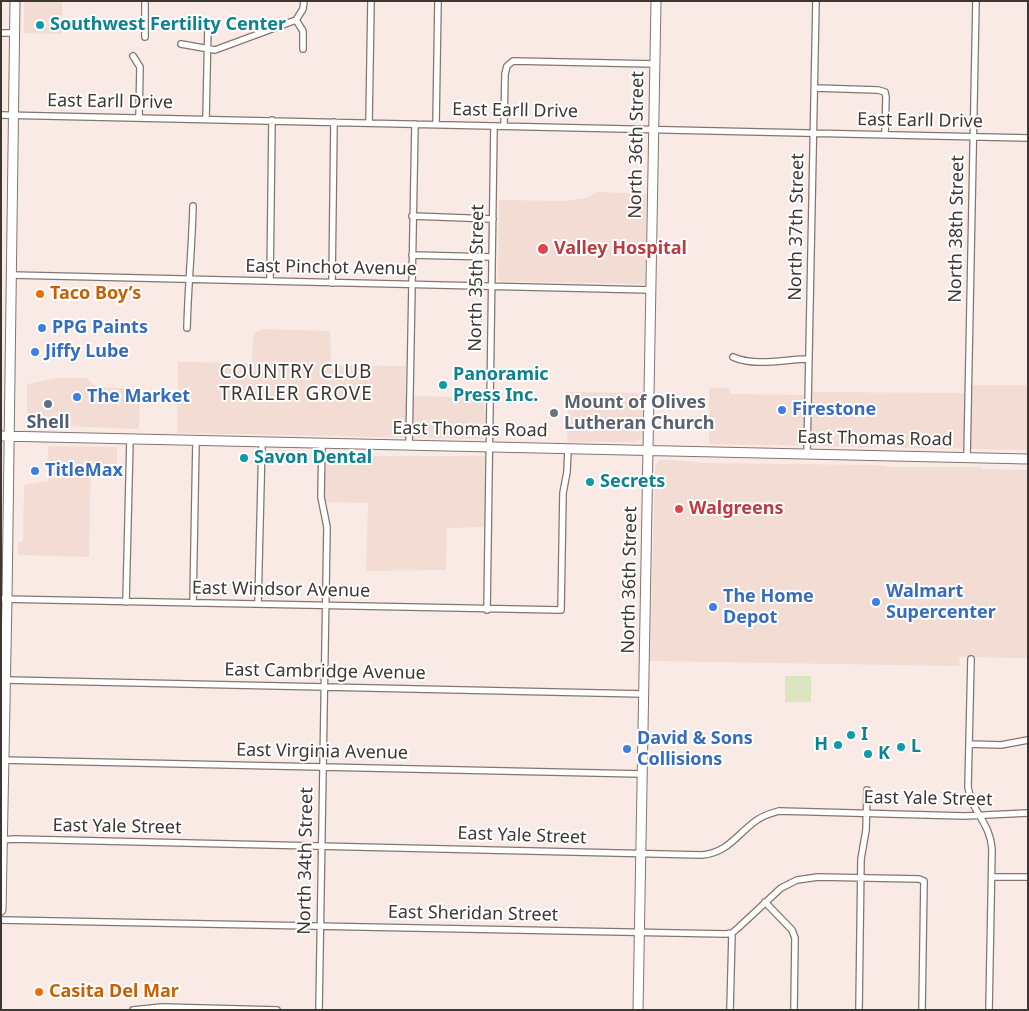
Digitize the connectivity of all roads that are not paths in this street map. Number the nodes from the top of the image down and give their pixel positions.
1 (15, 1) edge
2 (145, 1) edge
3 (304, 1) edge
4 (371, 1) edge
5 (438, 1) edge
6 (656, 1) edge
7 (816, 1) edge
8 (976, 1) edge
9 (296, 20) junction
10 (208, 25) dead end
11 (1, 33) edge
12 (14, 33) junction
13 (145, 37) dead end
14 (181, 44) dead end
15 (303, 48) dead end
16 (207, 49) junction
17 (134, 56) dead end
18 (655, 64) junction
19 (815, 88) junction
20 (13, 114) junction
21 (1, 115) edge
22 (140, 117) junction
23 (206, 119) junction
24 (272, 120) junction
25 (334, 122) junction
26 (369, 123) junction
27 (415, 124) junction
28 (436, 124) junction
29 (494, 126) junction
30 (504, 126) junction
31 (654, 130) junction
32 (814, 134) junction
33 (885, 135) junction
34 (974, 137) junction
35 (1028, 138) edge
36 (193, 206) dead end
37 (412, 216) junction
38 (493, 218) junction
39 (412, 255) junction
40 (492, 257) junction
41 (11, 275) junction
42 (188, 279) junction
43 (270, 281) junction
44 (332, 283) junction
45 (412, 285) junction
46 (492, 287) junction
47 (651, 290) junction
48 (187, 328) dead end
49 (733, 357) dead end
50 (809, 359) junction
51 (5, 436) edge
52 (130, 439) junction
53 (196, 441) junction
54 (262, 442) junction
55 (322, 443) junction
56 (409, 445) junction
57 (490, 447) junction
58 (568, 449) junction
59 (648, 450) junction
60 (807, 454) junction
61 (967, 458) junction
62 (1028, 459) edge
63 (4, 599) edge
64 (126, 602) junction
65 (193, 603) junction
66 (258, 604) junction
67 (326, 606) junction
68 (487, 610) junction
69 (971, 659) dead end
70 (5, 680) junction
71 (324, 687) junction
72 (644, 694) junction
73 (1028, 740) edge
74 (969, 744) junction
75 (3, 760) edge
76 (323, 767) junction
77 (642, 774) junction
78 (867, 790) dead end
79 (866, 813) junction
80 (1028, 813) edge
81 (979, 815) junction
82 (2, 840) edge
83 (322, 846) junction
84 (641, 854) junction
85 (992, 877) junction
86 (1028, 877) edge
87 (860, 878) junction
88 (1, 890) edge
89 (765, 902) junction
90 (1, 910) edge
91 (1, 920) edge
92 (320, 926) junction
93 (640, 933) junction
94 (732, 933) junction
95 (133, 1010) edge
96 (277, 1010) edge
97 (319, 1010) edge
98 (638, 1010) edge
99 (730, 1010) edge
100 (794, 1010) edge
101 (859, 1010) edge
102 (922, 1010) edge
103 (989, 1010) edge

1 - 12 main road
2 - 13 street
3 - 9 street
4 - 26 street
5 - 28 street
6 - 18 main road, North 36th Street
7 - 19 street, North 37th Street
8 - 34 street, North 38th Street
9 - 15 street
9 - 16 street
10 - 16 street
11 - 12 street
12 - 20 main road
14 - 16 street
16 - 23 street
17 - 22 street
18 - 30 street
18 - 31 main road, North 36th Street
19 - 32 street, North 37th Street
19 - 33 street
20 - 21 street, East Earll Drive
20 - 22 street, East Earll Drive
20 - 41 main road
22 - 23 street, East Earll Drive
23 - 24 street, East Earll Drive
24 - 25 street, East Earll Drive
24 - 43 street
25 - 26 street, East Earll Drive
25 - 44 street
26 - 27 street, East Earll Drive
27 - 28 street, East Earll Drive
27 - 37 street
28 - 29 street, East Earll Drive
29 - 30 street, East Earll Drive
29 - 38 street, North 35th Street
30 - 31 street, East Earll Drive
31 - 32 street, East Earll Drive
31 - 47 main road, North 36th Street
32 - 33 street, East Earll Drive
32 - 50 street, North 37th Street
33 - 34 street, East Earll Drive
34 - 35 street, East Earll Drive
34 - 61 street, North 38th Street
36 - 42 street
37 - 38 street
37 - 39 street
38 - 40 street, North 35th Street
39 - 40 street
39 - 45 street
40 - 46 street, North 35th Street
41 - 42 street, East Pinchot Avenue
41 - 51 main road
42 - 43 street, East Pinchot Avenue
42 - 48 street
43 - 44 street, East Pinchot Avenue
44 - 45 street, East Pinchot Avenue
45 - 46 street, East Pinchot Avenue
45 - 56 street
46 - 47 street, East Pinchot Avenue
46 - 57 street, North 35th Street
47 - 59 main road, North 36th Street
49 - 50 street
50 - 60 street, North 37th Street
51 - 52 main road, East Thomas Road
51 - 63 main road
52 - 53 main road, East Thomas Road
52 - 64 street
53 - 54 main road, East Thomas Road
53 - 65 street
54 - 55 main road, East Thomas Road
54 - 66 street
55 - 56 main road, East Thomas Road
55 - 67 street, North 34th Street
56 - 57 main road, East Thomas Road
57 - 58 main road, East Thomas Road
57 - 68 street, North 35th Street
58 - 59 main road, East Thomas Road
58 - 68 street, East Windsor Avenue
59 - 60 main road, East Thomas Road
59 - 72 main road, North 36th Street
60 - 61 main road, East Thomas Road
61 - 62 main road, East Thomas Road
63 - 64 street, East Windsor Avenue
63 - 70 main road
64 - 65 street, East Windsor Avenue
65 - 66 street, East Windsor Avenue
66 - 67 street, East Windsor Avenue
67 - 68 street, East Windsor Avenue
67 - 71 street, North 34th Street
69 - 74 street
70 - 71 street, East Cambridge Avenue
70 - 75 main road
71 - 72 street, East Cambridge Avenue
71 - 76 street, North 34th Street
72 - 77 main road, North 36th Street
73 - 74 street
74 - 81 street
75 - 76 street, East Virginia Avenue
75 - 82 main road
76 - 77 street, East Virginia Avenue
76 - 83 street, North 34th Street
77 - 84 main road, North 36th Street
78 - 79 street
79 - 81 street, East Yale Street
79 - 84 street, East Yale Street
79 - 87 street
80 - 81 street, East Yale Street
81 - 85 street
82 - 83 street, East Yale Street
82 - 88 main road
83 - 84 street, East Yale Street
83 - 92 street, North 34th Street
84 - 93 main road, North 36th Street
85 - 86 street
85 - 103 street
87 - 89 street
87 - 101 street
87 - 102 street
88 - 90 main road
89 - 94 street
89 - 100 street
91 - 92 street, East Sheridan Street
92 - 93 street, East Sheridan Street
92 - 97 street, North 34th Street
93 - 94 street, East Sheridan Street
93 - 98 main road, North 36th Street
94 - 99 street
95 - 96 street

